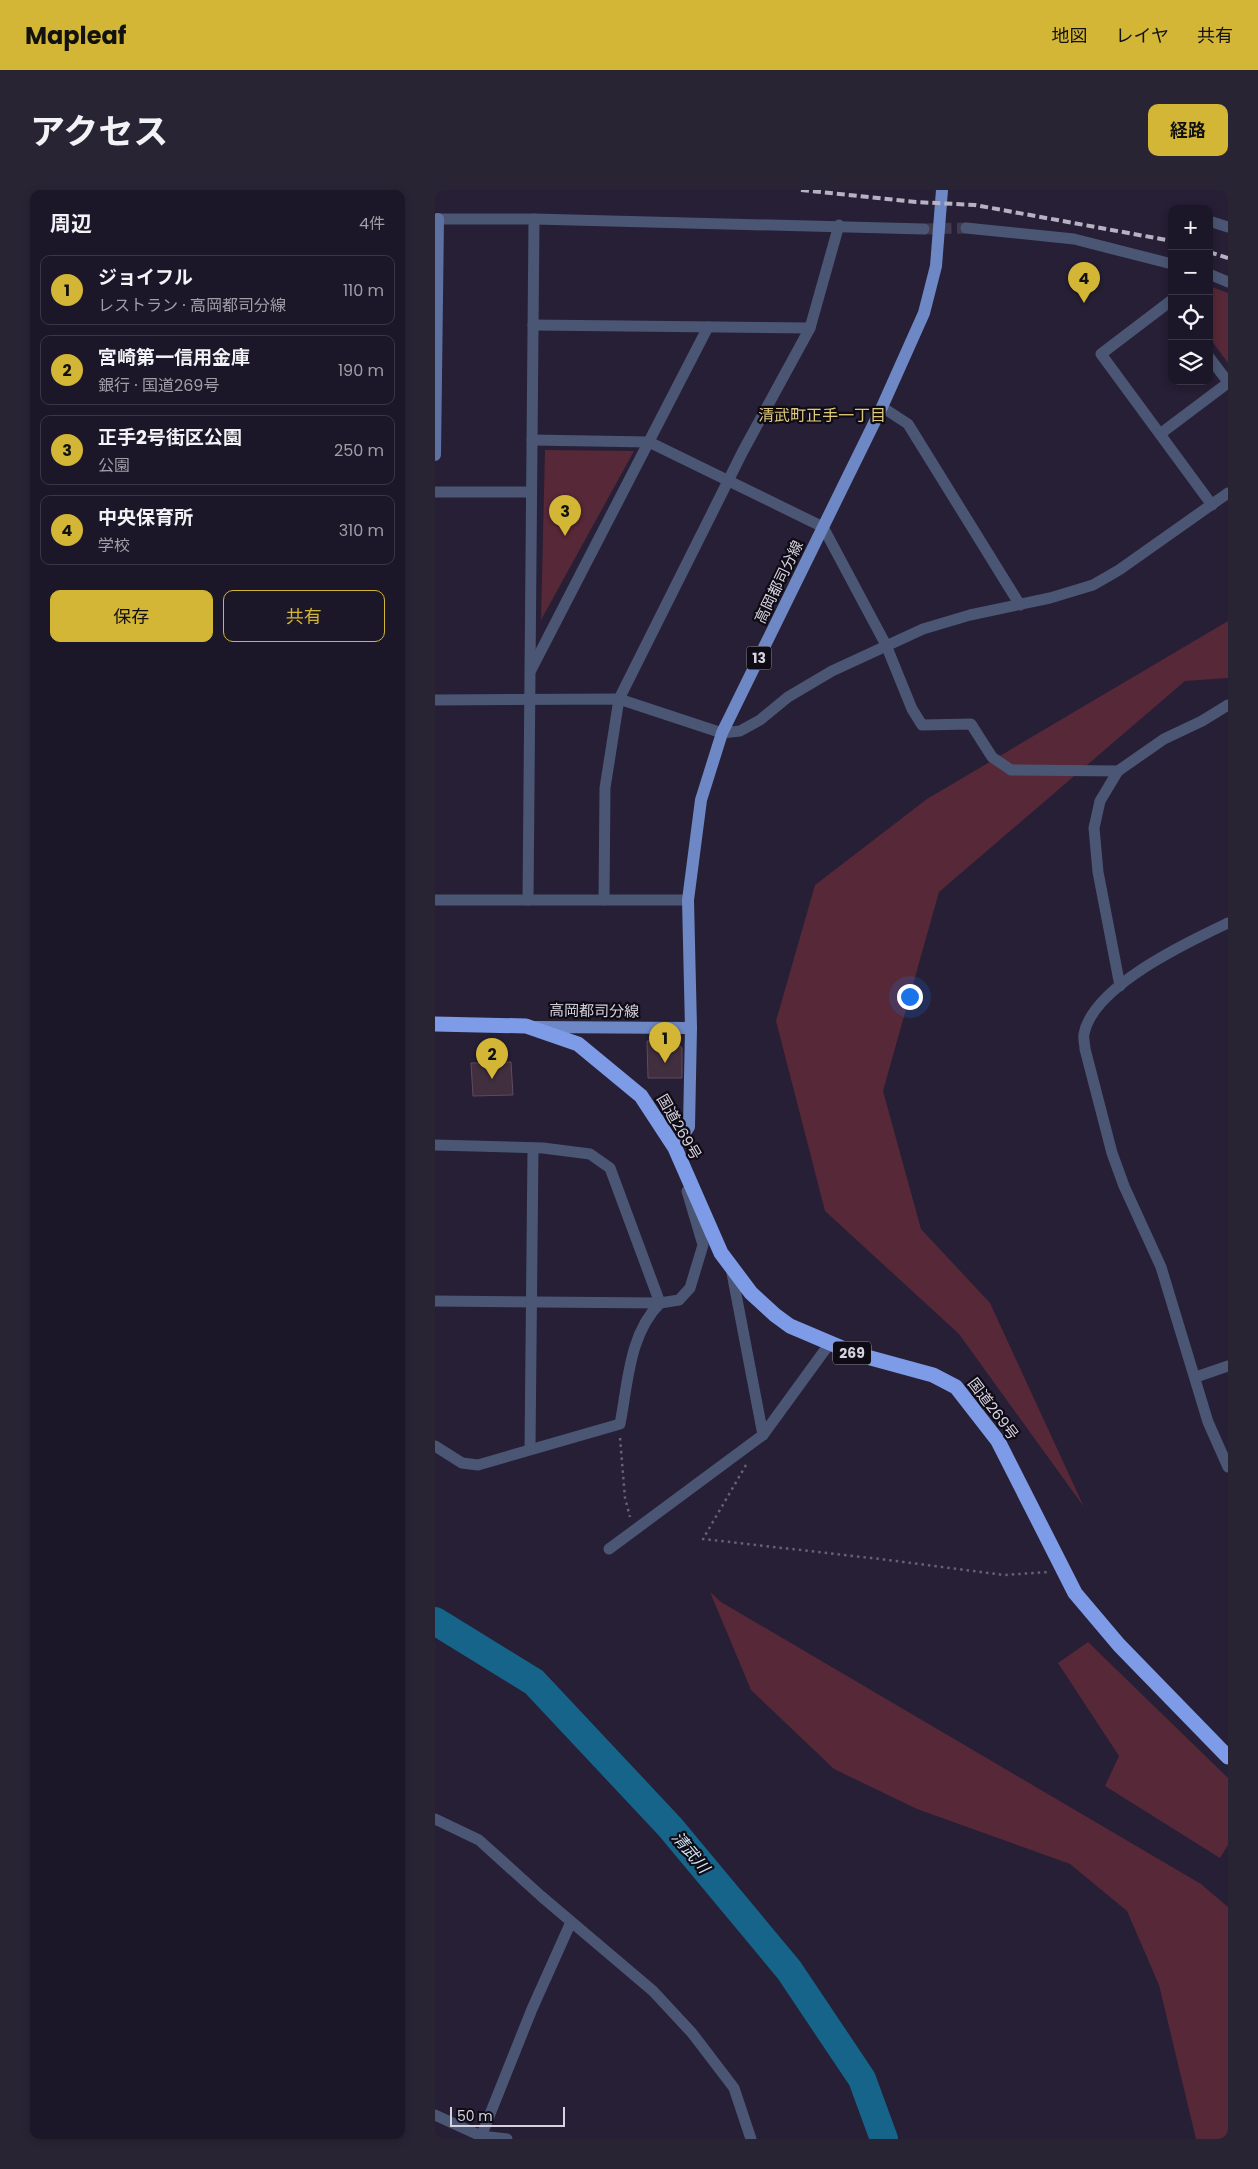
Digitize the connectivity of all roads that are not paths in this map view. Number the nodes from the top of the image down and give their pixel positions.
1 (942, 190) edge
2 (436, 219) edge
3 (533, 219) junction
4 (1213, 221) edge
5 (839, 225) junction
6 (1228, 227) edge
7 (966, 228) tunnel mouth
8 (924, 229) tunnel mouth
9 (1168, 263) edge
10 (1213, 276) edge
11 (1228, 282) edge
12 (1168, 305) edge
13 (533, 325) junction
14 (708, 327) junction
15 (810, 328) junction
16 (1213, 362) edge
17 (1228, 383) edge
18 (882, 407) junction
19 (1160, 434) junction
20 (532, 440) junction
21 (649, 442) junction
22 (435, 455) edge
23 (728, 481) junction
24 (435, 492) edge
25 (531, 492) junction
26 (1228, 493) edge
27 (1212, 505) junction
28 (823, 527) junction
29 (1020, 604) junction
30 (886, 645) junction
31 (530, 672) junction
32 (530, 699) junction
33 (619, 699) junction
34 (435, 700) edge
35 (1228, 704) edge
36 (723, 733) junction
37 (1117, 771) junction
38 (435, 900) edge
39 (528, 900) junction
40 (604, 900) junction
41 (688, 900) junction
42 (1228, 924) edge
43 (1120, 986) junction
44 (435, 1024) edge
45 (526, 1026) junction
46 (691, 1028) junction
47 (435, 1145) edge
48 (533, 1148) junction
49 (675, 1148) junction
50 (731, 1266) junction
51 (435, 1302) edge
52 (533, 1302) junction
53 (660, 1303) junction
54 (830, 1343) junction
55 (1228, 1366) edge
56 (1196, 1377) junction
57 (763, 1435) junction
58 (435, 1446) edge
59 (530, 1449) junction
60 (1228, 1467) edge
61 (609, 1549) dead end
62 (1228, 1757) edge
63 (435, 1819) edge
64 (571, 1922) junction
65 (435, 2115) edge
66 (481, 2137) edge
67 (507, 2139) edge
68 (751, 2139) edge

1 - 18 main road, 高岡都司分線 / 13
2 - 3 street
2 - 22 street
3 - 5 street
3 - 13 street
4 - 6 street
5 - 8 street
5 - 15 street
7 - 9 street
10 - 11 street
12 - 19 street
13 - 14 street
13 - 20 street
14 - 15 street
14 - 21 street
15 - 23 street
16 - 17 street
17 - 19 street
18 - 28 main road, 高岡都司分線 / 13
18 - 29 street
19 - 27 street
20 - 21 street
20 - 25 street
21 - 23 street
21 - 31 street
23 - 28 street
23 - 33 street
24 - 25 street
25 - 31 street
26 - 27 street
27 - 29 street
28 - 30 street
28 - 36 main road, 高岡都司分線 / 13
29 - 30 street
30 - 36 street
30 - 37 street
31 - 32 street
32 - 33 street
32 - 34 street
32 - 39 street
33 - 36 street
33 - 40 street
35 - 37 street
36 - 41 main road, 高岡都司分線 / 13
37 - 43 street
38 - 39 street
39 - 40 street
40 - 41 street
41 - 46 main road, 高岡都司分線 / 13
42 - 43 street
43 - 56 street
44 - 45 highway, 国道269号 / 269
45 - 46 main road, 高岡都司分線
45 - 49 highway, 国道269号 / 269
46 - 49 main road, 高岡都司分線 / 13
47 - 48 street
48 - 52 street
48 - 53 street
49 - 50 highway, 国道269号 / 269
49 - 53 street
50 - 54 highway, 国道269号 / 269
50 - 57 street
51 - 52 street
52 - 53 street
52 - 59 street
53 - 59 street
54 - 57 street
54 - 62 highway, 国道269号 / 269
55 - 56 street
56 - 60 street
57 - 61 street
58 - 59 street
63 - 64 street
64 - 66 street
64 - 68 street
65 - 66 street
66 - 67 street

